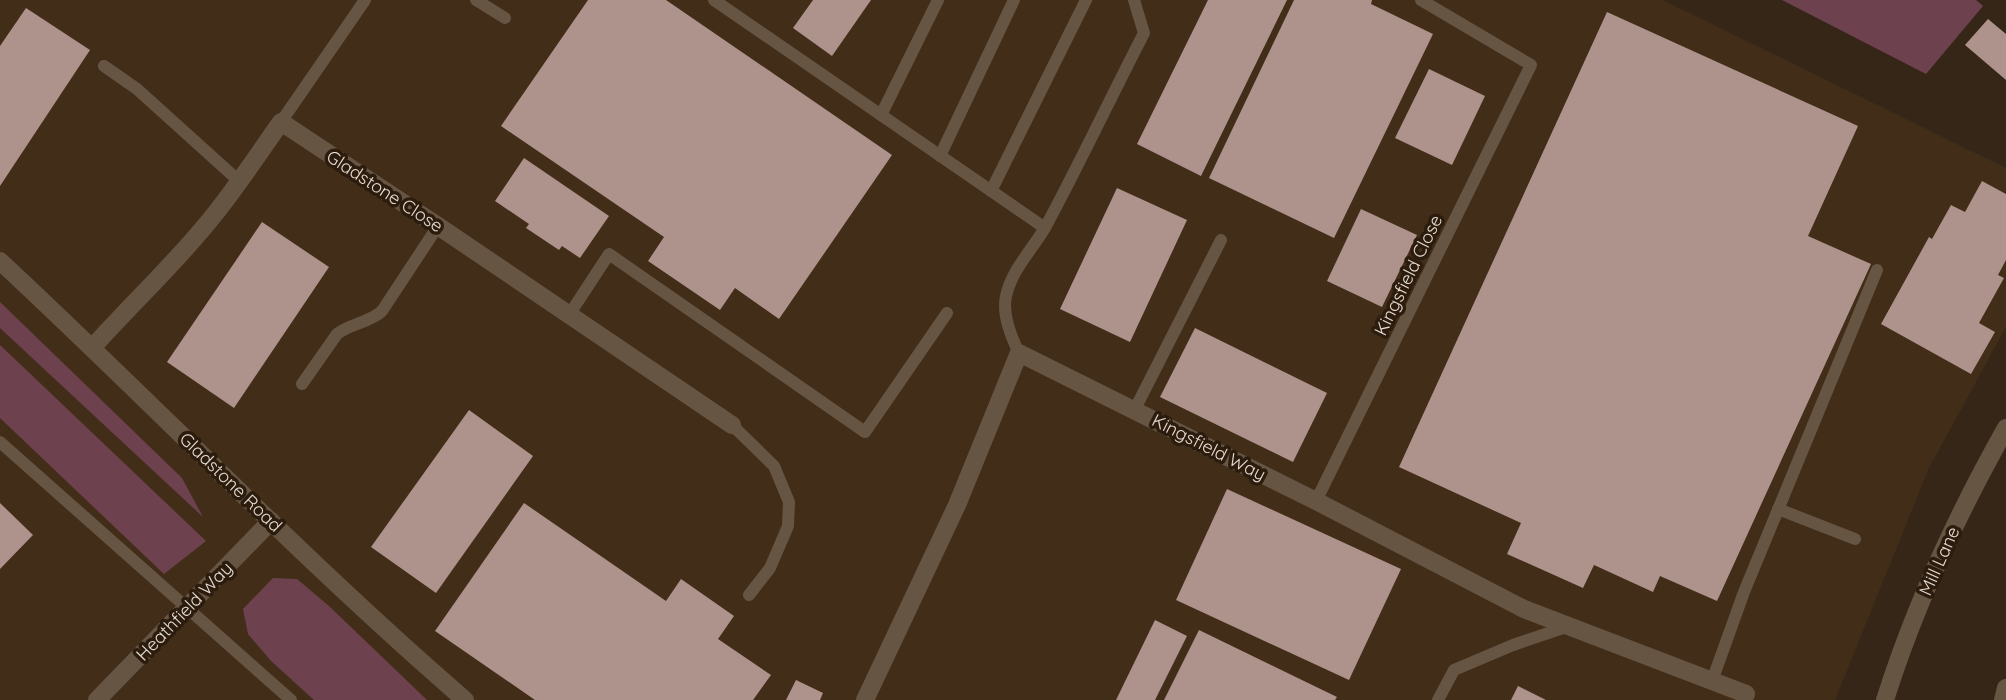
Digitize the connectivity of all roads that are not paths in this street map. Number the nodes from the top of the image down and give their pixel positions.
1 (365, 0) edge
2 (476, 0) edge
3 (714, 0) edge
4 (938, 0) edge
5 (1014, 0) edge
6 (1086, 0) edge
7 (1134, 0) edge
8 (1421, 0) edge
9 (505, 18) dead end
10 (104, 66) dead end
11 (881, 115) junction
12 (281, 122) junction
13 (940, 156) junction
14 (240, 182) junction
15 (991, 191) junction
16 (438, 226) junction
17 (1045, 228) junction
18 (1221, 240) dead end
19 (0, 261) edge
20 (1877, 270) dead end
21 (947, 313) dead end
22 (569, 315) junction
23 (93, 347) junction
24 (1019, 353) junction
25 (302, 384) dead end
26 (1135, 409) junction
27 (732, 425) joint
28 (2006, 428) edge
29 (0, 442) edge
30 (1316, 501) junction
31 (1778, 509) junction
32 (271, 521) junction
33 (1855, 539) dead end
34 (749, 595) dead end
35 (188, 608) junction
36 (1569, 626) junction
37 (1712, 681) junction
38 (2006, 688) edge
39 (1746, 694) dead end
40 (97, 700) edge
41 (291, 700) edge
42 (465, 700) edge
43 (865, 700) edge
44 (1438, 700) edge
45 (1885, 700) edge
46 (2003, 700) edge

1 - 12 lane
2 - 9 lane
3 - 11 lane
4 - 11 lane
5 - 13 lane
6 - 15 lane
7 - 17 lane
8 - 30 lane, Kingsfield Close
10 - 14 lane
11 - 13 lane
12 - 14 street
12 - 16 street, Gladstone Close
13 - 15 lane
14 - 23 street
15 - 17 lane
16 - 22 street, Gladstone Close
16 - 25 lane
17 - 24 lane
18 - 26 lane
19 - 23 street, Gladstone Road
20 - 31 lane
21 - 22 lane
22 - 27 street, Gladstone Close
23 - 32 street, Gladstone Road
24 - 26 street, Kingsfield Way
24 - 43 street
26 - 30 street, Kingsfield Way
27 - 34 lane
28 - 45 street, Mill Lane
29 - 35 lane
30 - 36 street, Kingsfield Way
31 - 33 lane
31 - 37 lane
32 - 35 street, Heathfield Way
32 - 42 street, Gladstone Road
35 - 40 street, Heathfield Way
35 - 41 lane
36 - 37 street, Kingsfield Way
36 - 44 lane
37 - 39 street, Kingsfield Way
38 - 46 street

